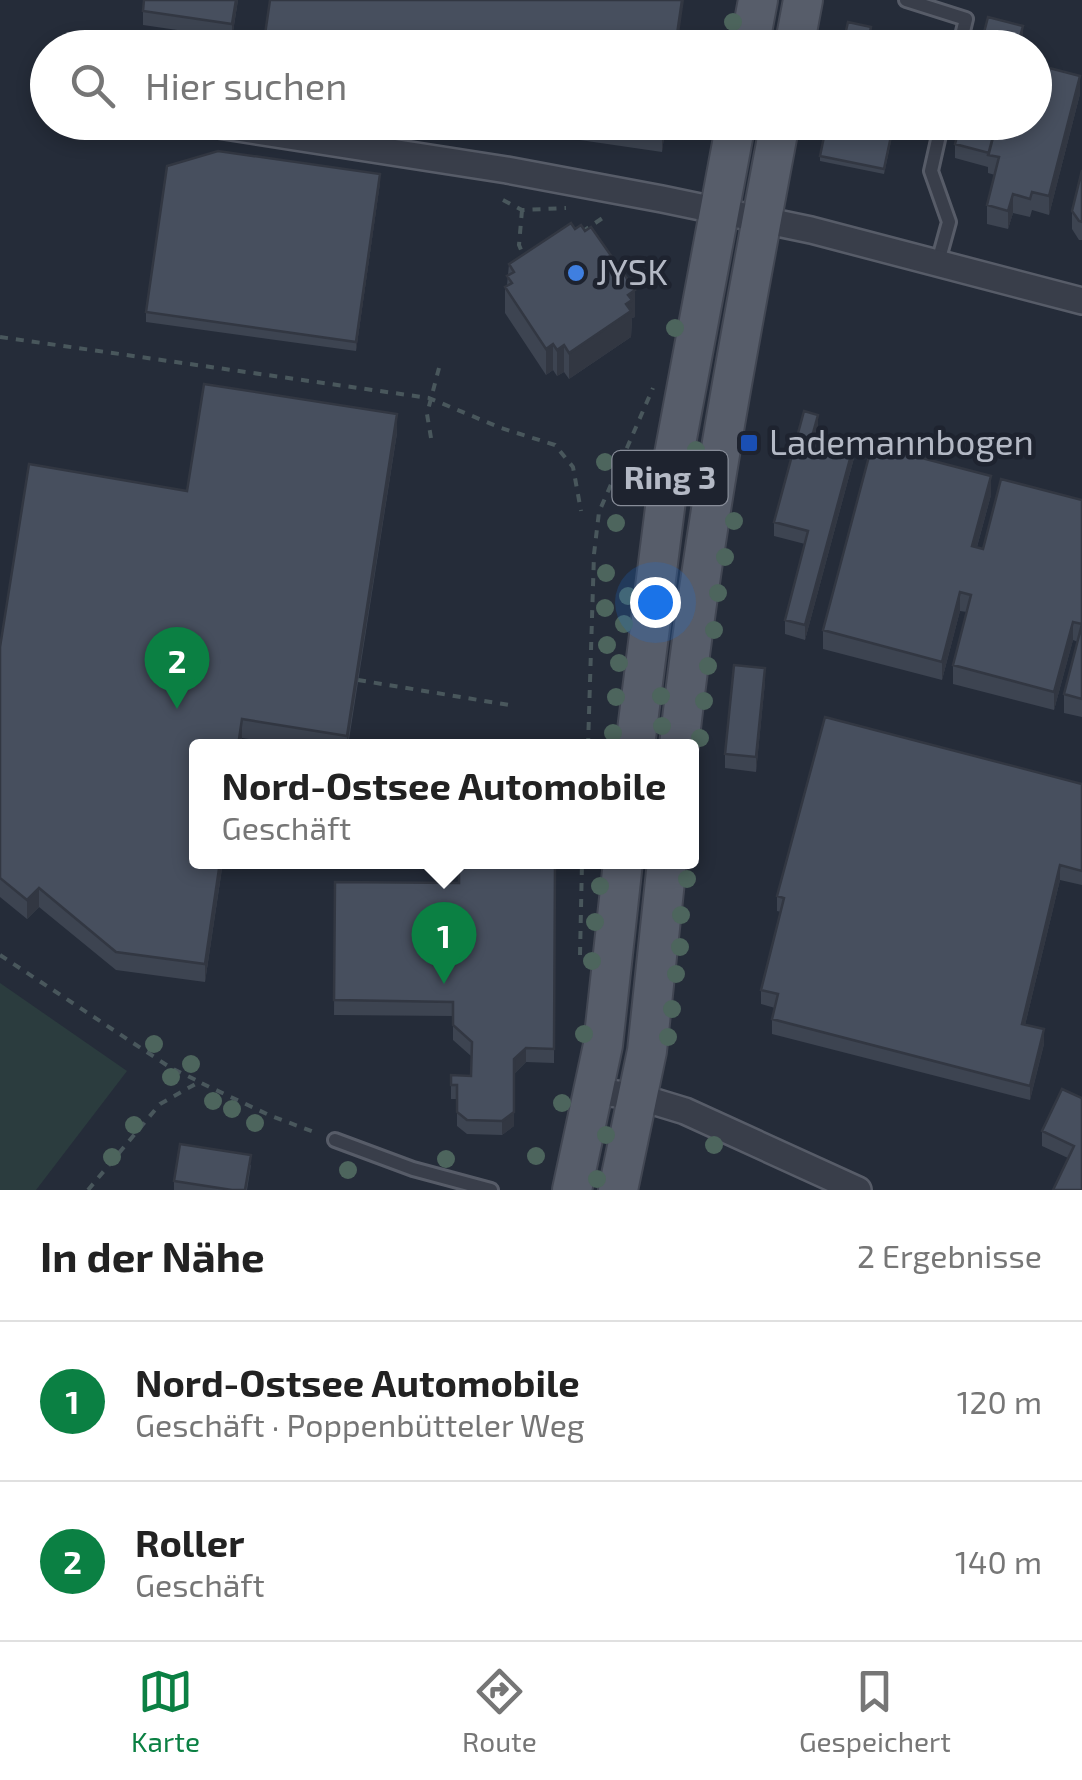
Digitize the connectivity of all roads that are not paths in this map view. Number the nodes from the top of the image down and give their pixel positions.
1 (758, 0) edge
2 (803, 0) edge
3 (906, 0) edge
4 (752, 30) edge
5 (797, 30) edge
6 (963, 30) edge
7 (293, 140) edge
8 (733, 140) edge
9 (777, 140) edge
10 (938, 140) edge
11 (719, 211) junction
12 (762, 220) junction
13 (938, 262) junction
14 (1082, 301) edge
15 (687, 506) junction
16 (637, 739) edge
17 (679, 739) edge
18 (622, 869) edge
19 (666, 869) edge
20 (595, 1091) junction
21 (639, 1097) junction
22 (336, 1140) road end
23 (491, 1190) edge
24 (572, 1190) edge
25 (618, 1190) edge
26 (858, 1190) edge

1 - 4 main road
2 - 5 main road
3 - 6 lane
7 - 11 street
8 - 11 main road, Ring 3
9 - 12 main road, Ring 3
10 - 13 lane
11 - 12 street
11 - 15 main road, Ring 3
12 - 13 street
12 - 15 main road, Ring 3
13 - 14 street
15 - 16 main road, Ring 3
15 - 17 main road, Ring 3
18 - 20 main road
19 - 21 main road
20 - 21 street
20 - 24 main road
21 - 25 main road
21 - 26 street
22 - 23 lane

